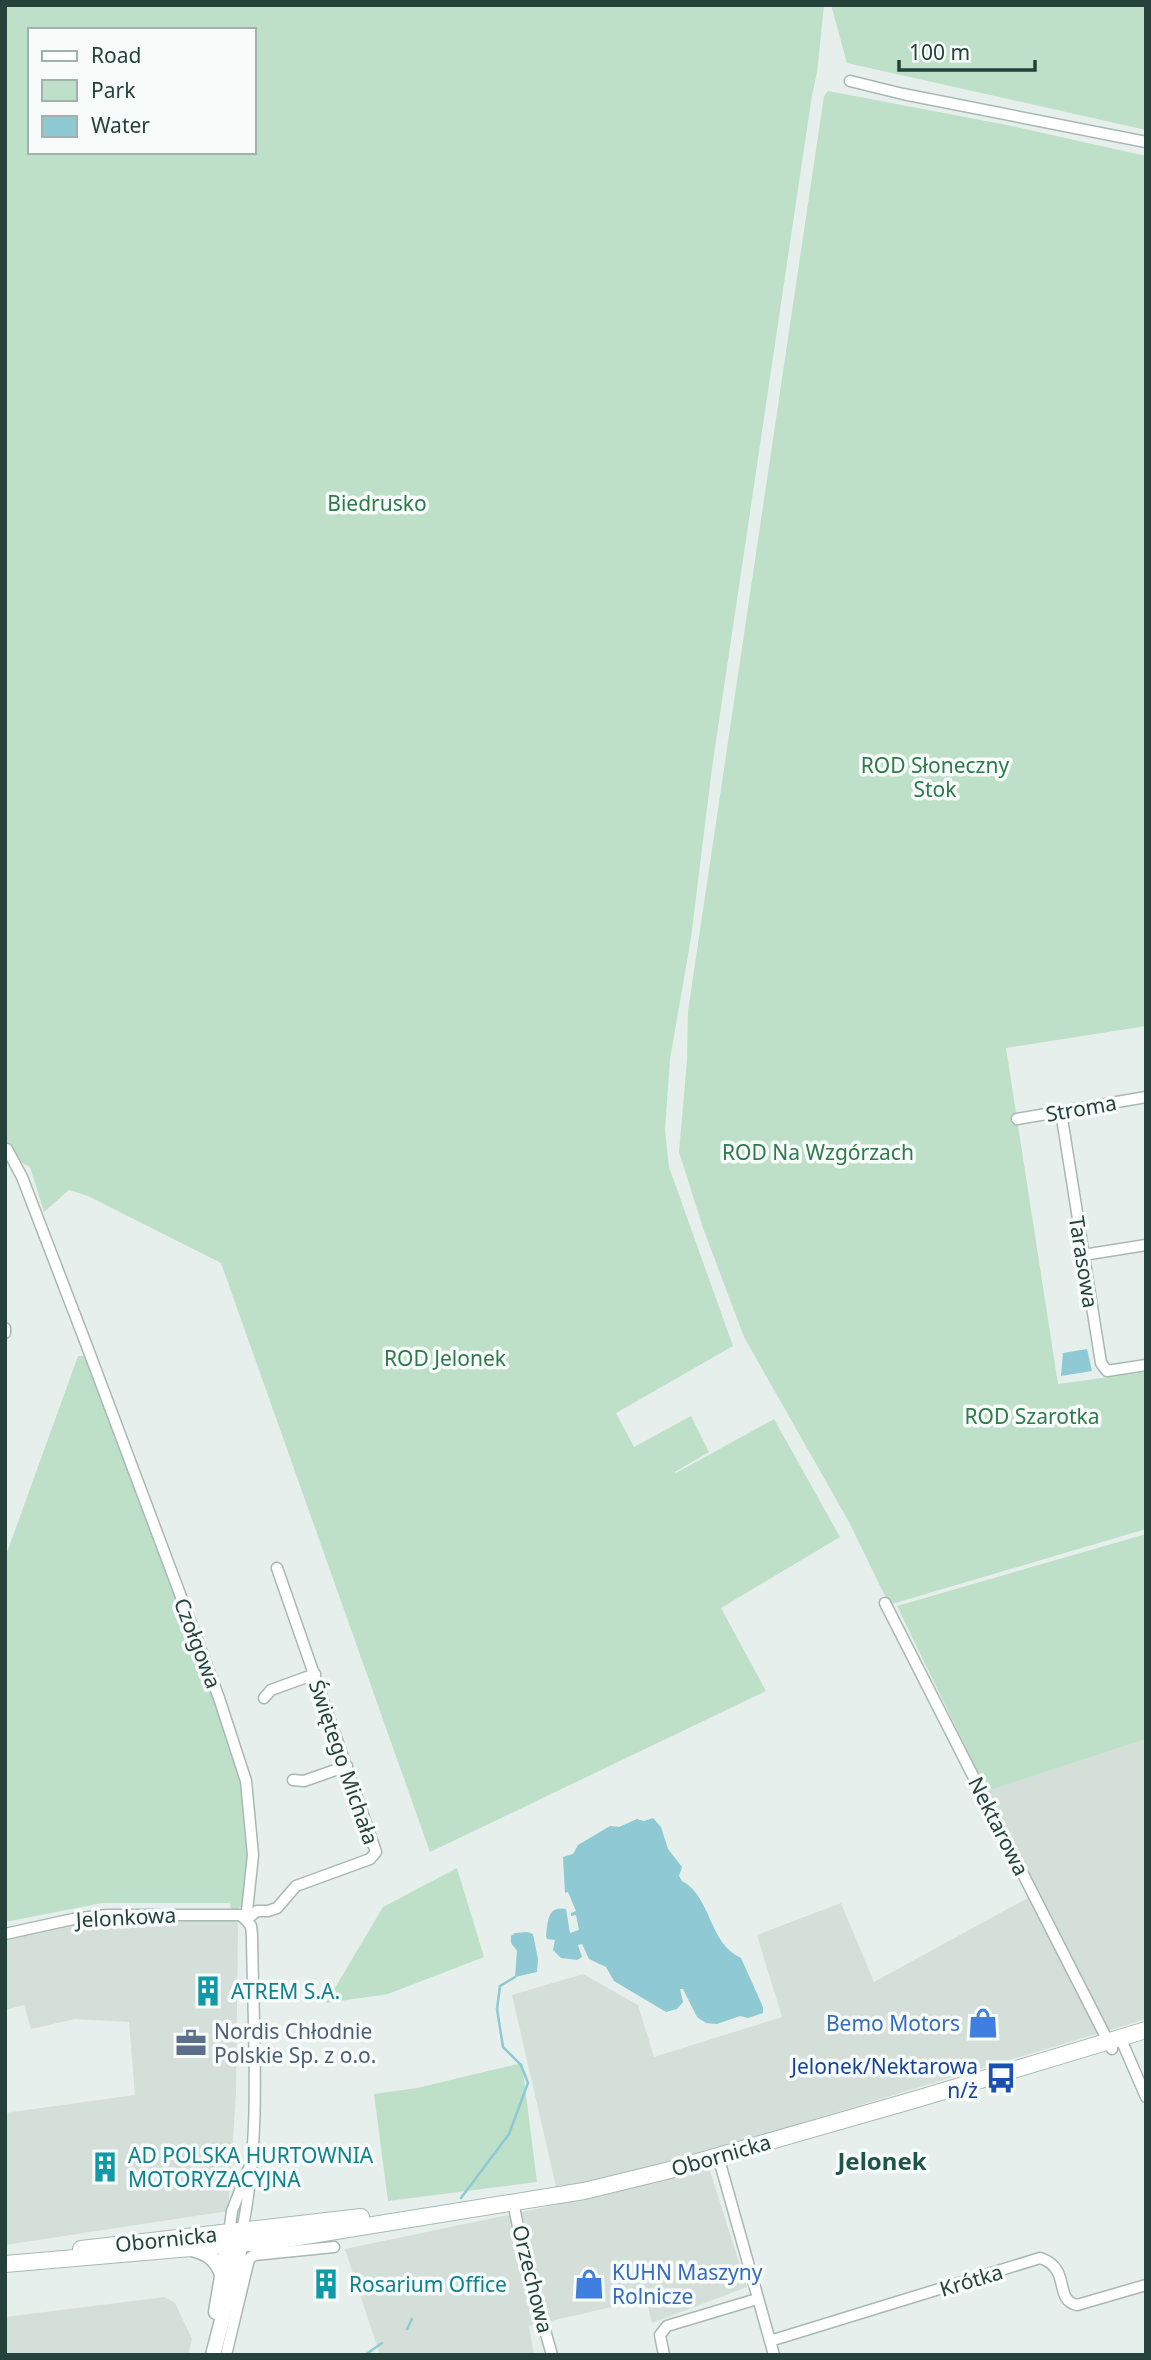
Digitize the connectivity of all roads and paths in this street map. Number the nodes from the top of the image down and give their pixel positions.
1 (850, 80) dead end
2 (1146, 142) edge
3 (1146, 1097) edge
4 (1061, 1112) junction
5 (1017, 1119) dead end
6 (7, 1149) dead end
7 (11, 1169) edge
8 (1146, 1245) edge
9 (1083, 1255) junction
10 (5, 1328) edge
11 (5, 1334) edge
12 (1146, 1365) edge
13 (277, 1568) dead end
14 (885, 1603) dead end
15 (315, 1674) junction
16 (264, 1698) dead end
17 (348, 1766) junction
18 (293, 1780) dead end
19 (246, 1920) junction
20 (5, 1934) edge
21 (1146, 2030) edge
22 (1146, 2039) edge
23 (1116, 2043) junction
24 (1146, 2097) edge
25 (718, 2156) junction
26 (251, 2162) junction
27 (513, 2203) junction
28 (247, 2210) junction
29 (453, 2210) junction
30 (273, 2228) junction
31 (239, 2239) junction
32 (334, 2247) dead end
33 (192, 2249) junction
34 (5, 2259) edge
35 (5, 2264) edge
36 (222, 2274) junction
37 (1146, 2286) edge
38 (757, 2299) junction
39 (770, 2341) junction
40 (211, 2355) edge
41 (226, 2355) edge
42 (552, 2355) edge
43 (664, 2355) edge
44 (774, 2355) edge

1 - 2 street
3 - 4 street, Stroma
4 - 5 street, Stroma
4 - 9 street, Tarasowa
6 - 7 street, Czołgowa
7 - 19 street, Czołgowa
8 - 9 street
9 - 12 street, Tarasowa
10 - 11 street
13 - 15 street, Świętego Michała
14 - 23 street, Nektarowa
15 - 16 street
15 - 17 street, Świętego Michała
17 - 18 street
17 - 19 street, Świętego Michała
19 - 20 street, Jelonkowa
19 - 26 street, Czołgowa
21 - 23 main road, Obornicka
22 - 23 main road, Obornicka
23 - 24 street, Nektarowa
23 - 25 main road, Obornicka
25 - 27 main road, Obornicka
25 - 38 street
26 - 28 street, Czołgowa
26 - 31 street, Czołgowa
27 - 29 main road, Obornicka
27 - 42 street, Orzechowa
28 - 30 street
28 - 31 street, Czołgowa
29 - 30 main road, Obornicka
29 - 31 main road, Obornicka
30 - 31 main road, Obornicka
31 - 33 main road, Obornicka
31 - 34 main road, Obornicka
31 - 36 street
31 - 40 street
32 - 41 street
33 - 35 main road, Obornicka
33 - 36 street
36 - 40 street
37 - 39 street, Krótka
38 - 39 street
38 - 43 street
39 - 44 street

